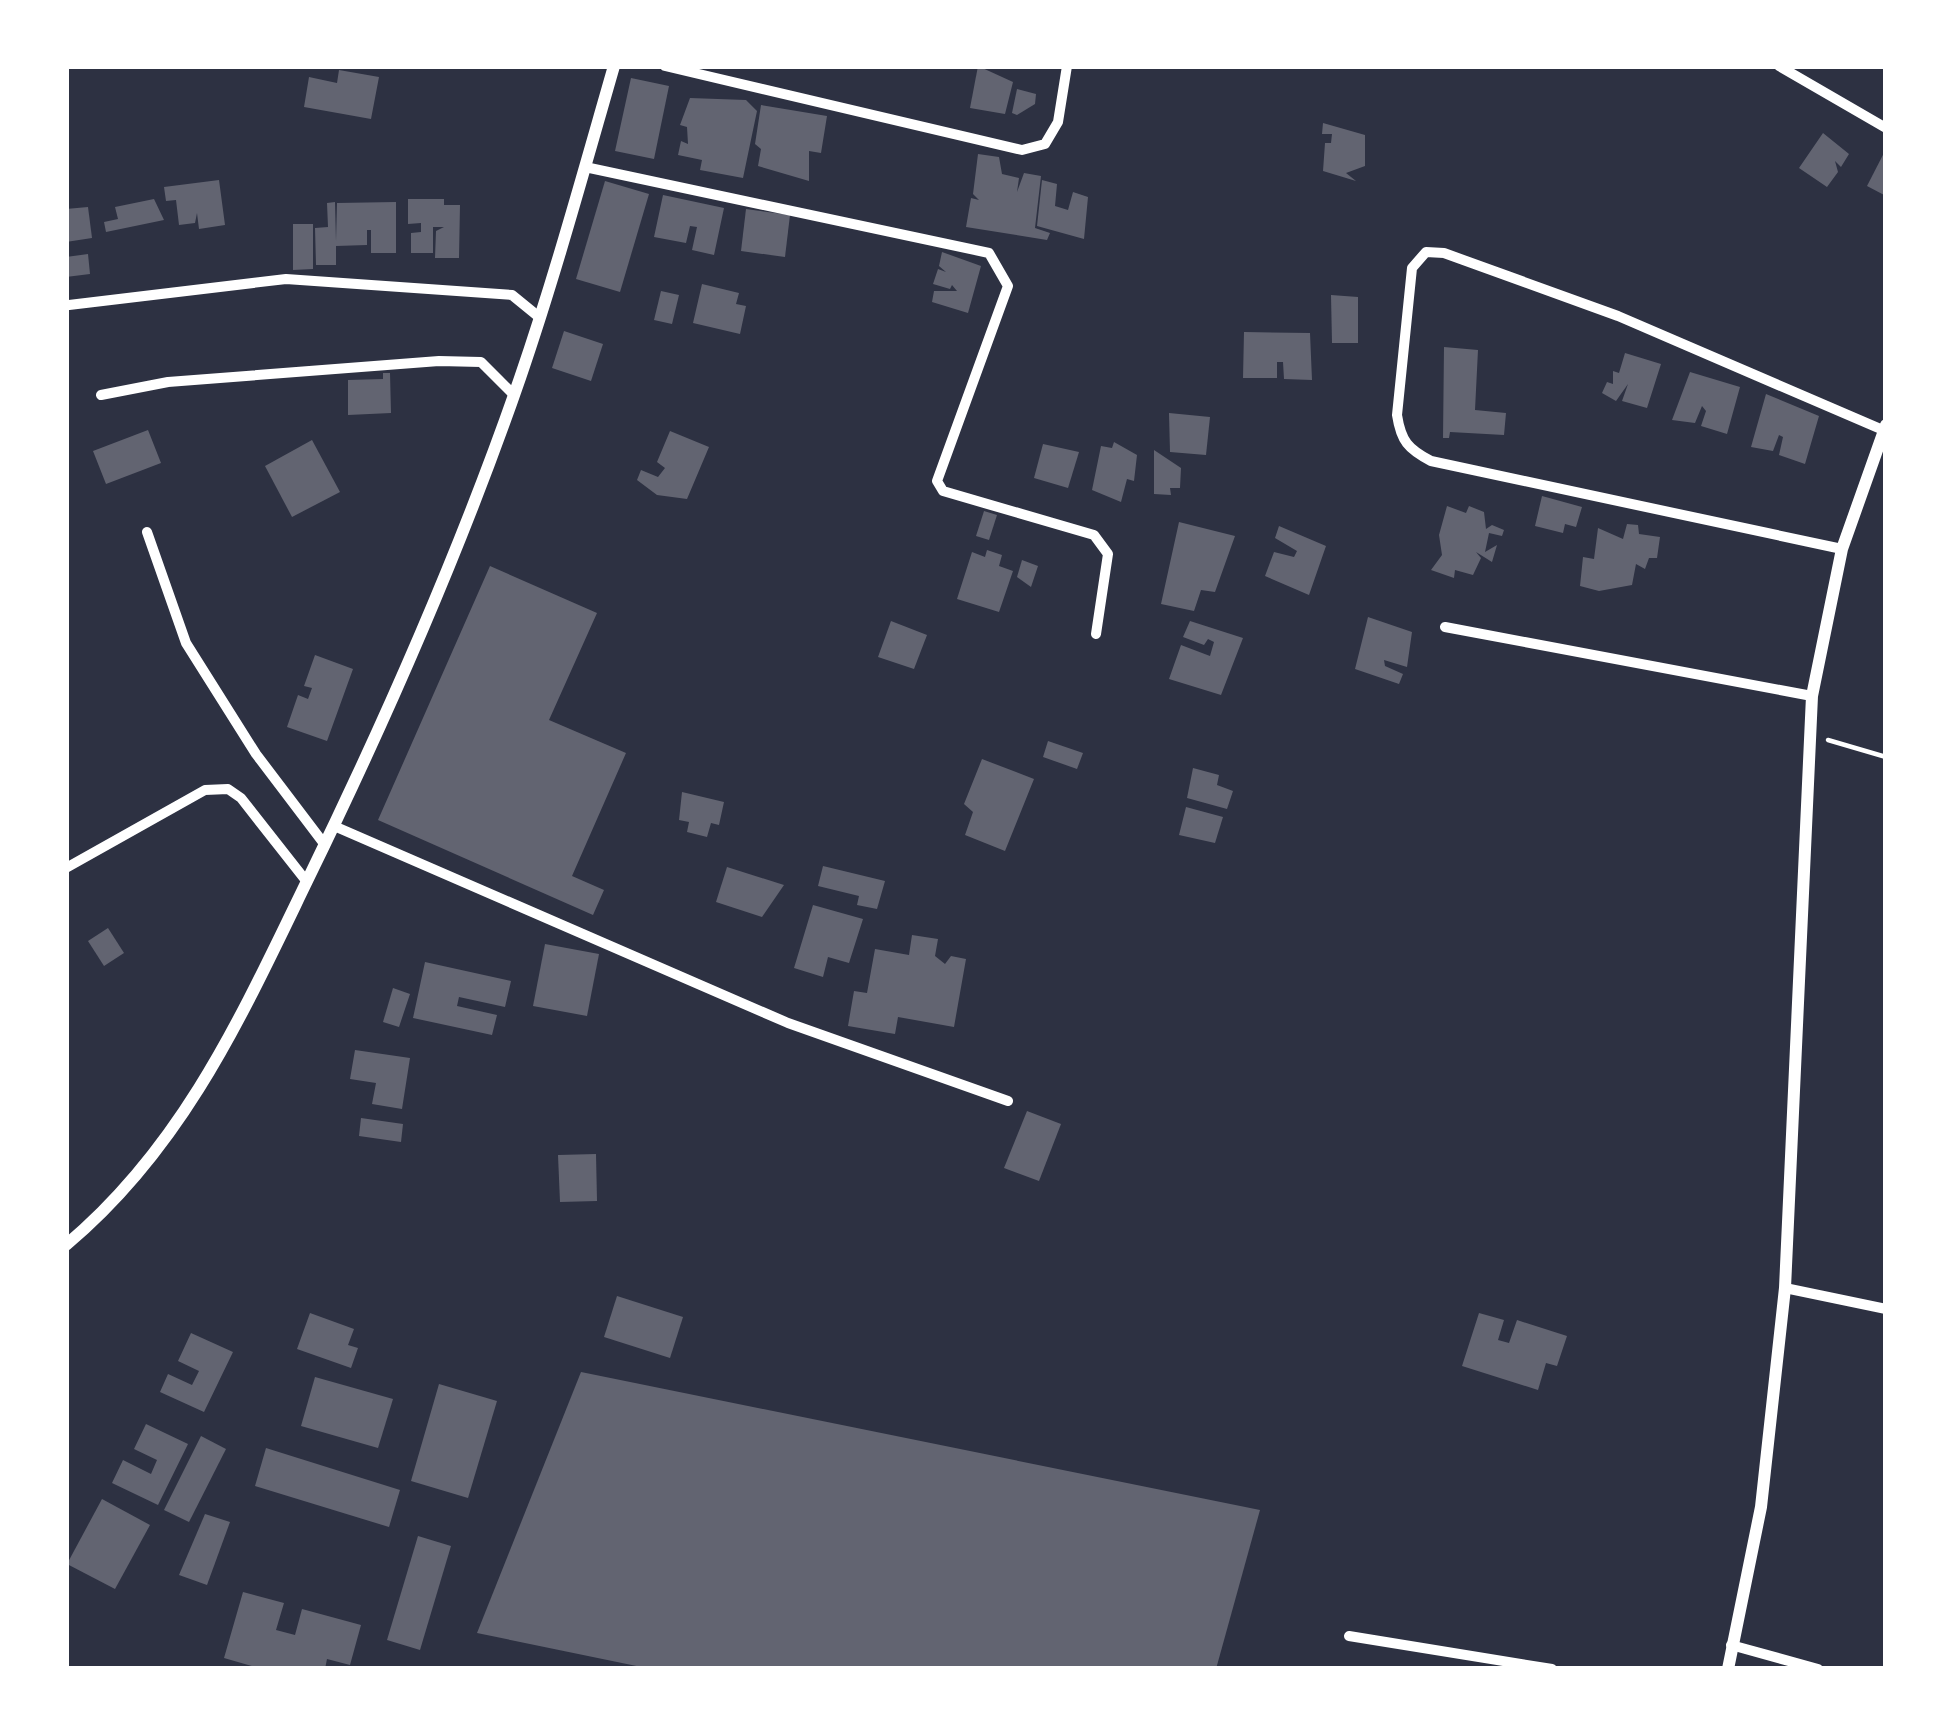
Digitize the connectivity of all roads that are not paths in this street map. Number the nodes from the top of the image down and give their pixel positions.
1 (614, 66) edge
2 (665, 66) edge
3 (1067, 66) edge
4 (1779, 66) edge
5 (1886, 128) edge
6 (585, 167) junction
7 (69, 305) dead end
8 (539, 317) junction
9 (101, 395) dead end
10 (514, 395) junction
11 (1885, 427) edge
12 (147, 532) dead end
13 (1842, 549) junction
14 (1445, 628) dead end
15 (1096, 634) dead end
16 (1812, 696) junction
17 (334, 826) junction
18 (325, 845) junction
19 (66, 868) edge
20 (307, 882) junction
21 (1008, 1101) dead end
22 (66, 1245) edge
23 (1785, 1288) junction
24 (1886, 1309) edge
25 (1349, 1636) dead end
26 (1731, 1645) junction
27 (1552, 1669) edge
28 (1728, 1669) edge
29 (1818, 1669) edge

1 - 6 street
2 - 3 street
4 - 5 street
6 - 8 street
6 - 15 street
7 - 8 street
8 - 10 street
9 - 10 street
10 - 17 street
11 - 13 street
11 - 13 street
12 - 18 street
13 - 16 street
14 - 16 street
16 - 23 street
17 - 18 street
17 - 21 street
18 - 20 street
19 - 20 street
20 - 22 street
23 - 24 street
23 - 26 street
25 - 27 street
26 - 28 street
26 - 29 street

